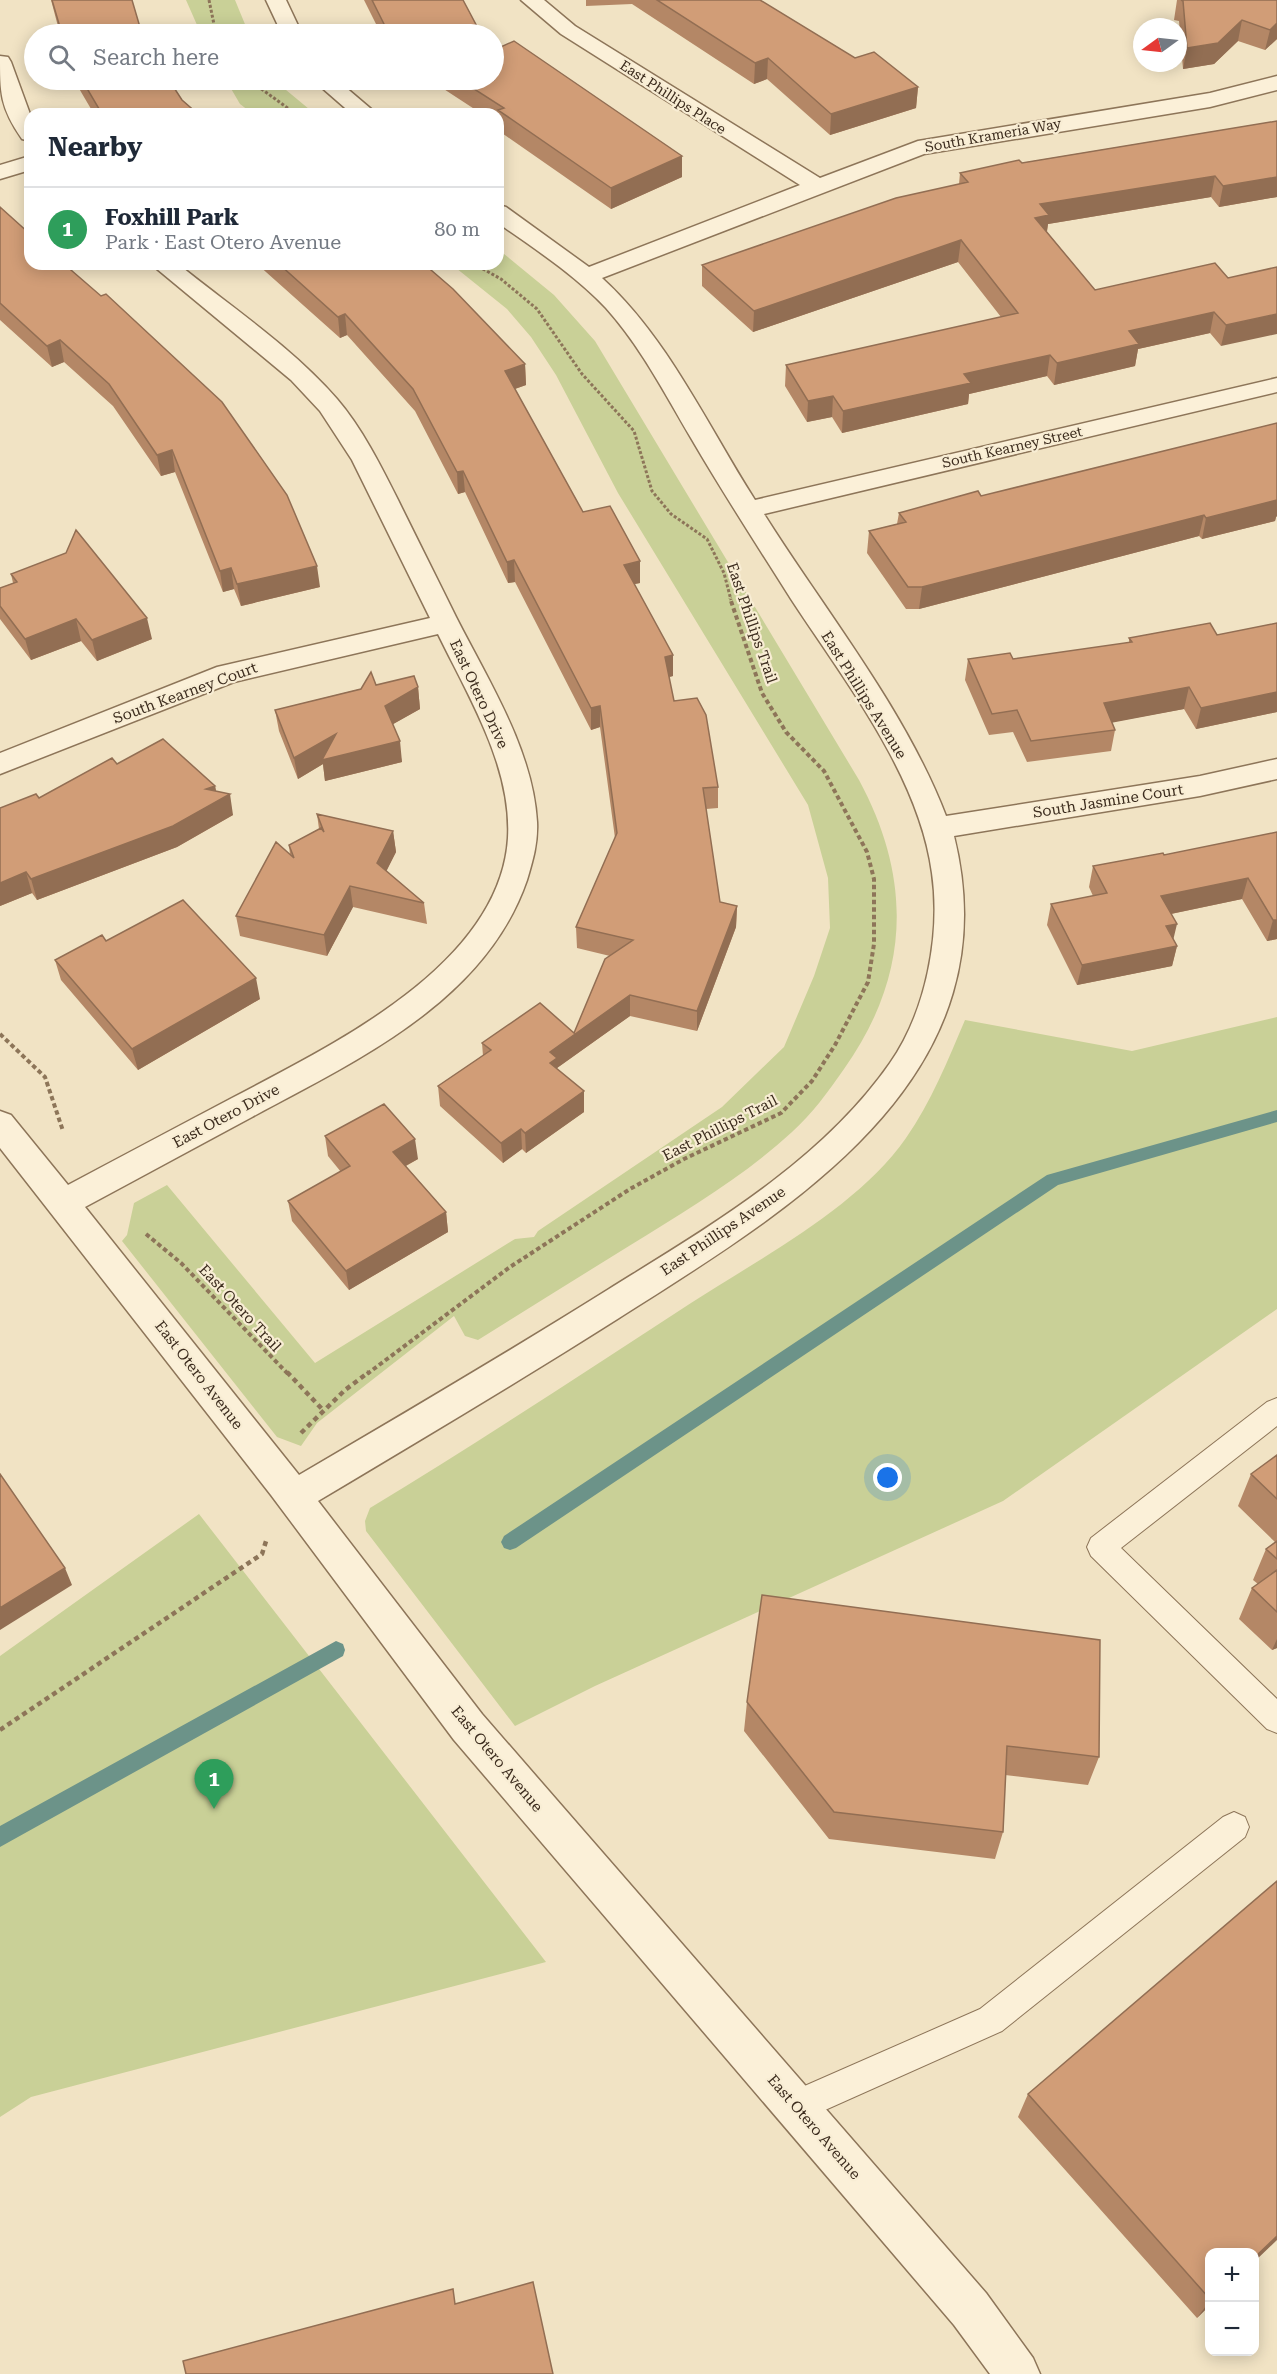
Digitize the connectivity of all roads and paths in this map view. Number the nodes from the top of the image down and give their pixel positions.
1 (209, 0) edge
2 (276, 0) edge
3 (531, 0) edge
4 (214, 24) edge
5 (287, 24) edge
6 (0, 63) edge
7 (1277, 83) edge
8 (263, 90) edge
9 (336, 90) edge
10 (288, 108) edge
11 (359, 108) edge
12 (24, 123) edge
13 (24, 165) edge
14 (0, 172) edge
15 (820, 188) junction
16 (504, 216) edge
17 (170, 270) edge
18 (485, 270) edge
19 (585, 276) junction
20 (1277, 385) edge
21 (747, 510) junction
22 (446, 623) junction
23 (0, 764) edge
24 (1277, 770) edge
25 (938, 828) junction
26 (0, 1034) edge
27 (0, 1124) edge
28 (66, 1138) dead end
29 (64, 1203) junction
30 (137, 1227) dead end
31 (322, 1410) junction
32 (1277, 1410) edge
33 (296, 1439) dead end
34 (294, 1497) junction
35 (256, 1558) dead end
36 (1277, 1719) edge
37 (0, 1730) edge
38 (1234, 1827) dead end
39 (796, 2107) junction
40 (1017, 2374) edge

1 - 4 path
2 - 5 street
3 - 15 street, East Phillips Place
6 - 12 street
7 - 15 street, South Krameria Way
8 - 10 path
9 - 11 street
13 - 14 street
15 - 19 street, South Krameria Way
16 - 19 street, East Phillips Avenue
17 - 22 street, East Otero Drive
18 - 31 path, East Phillips Trail
19 - 21 street, East Phillips Avenue
20 - 21 street, South Kearney Street
21 - 25 street, East Phillips Avenue
22 - 23 street, South Kearney Court
22 - 29 street, East Otero Drive
24 - 25 street, South Jasmine Court
25 - 34 street, East Phillips Avenue
26 - 28 path
27 - 29 street, East Otero Avenue
29 - 34 street, East Otero Avenue
30 - 31 path, East Otero Trail
31 - 33 path, East Phillips Trail
32 - 36 lane
34 - 39 street, East Otero Avenue
35 - 37 path
38 - 39 lane
39 - 40 street, East Otero Avenue

